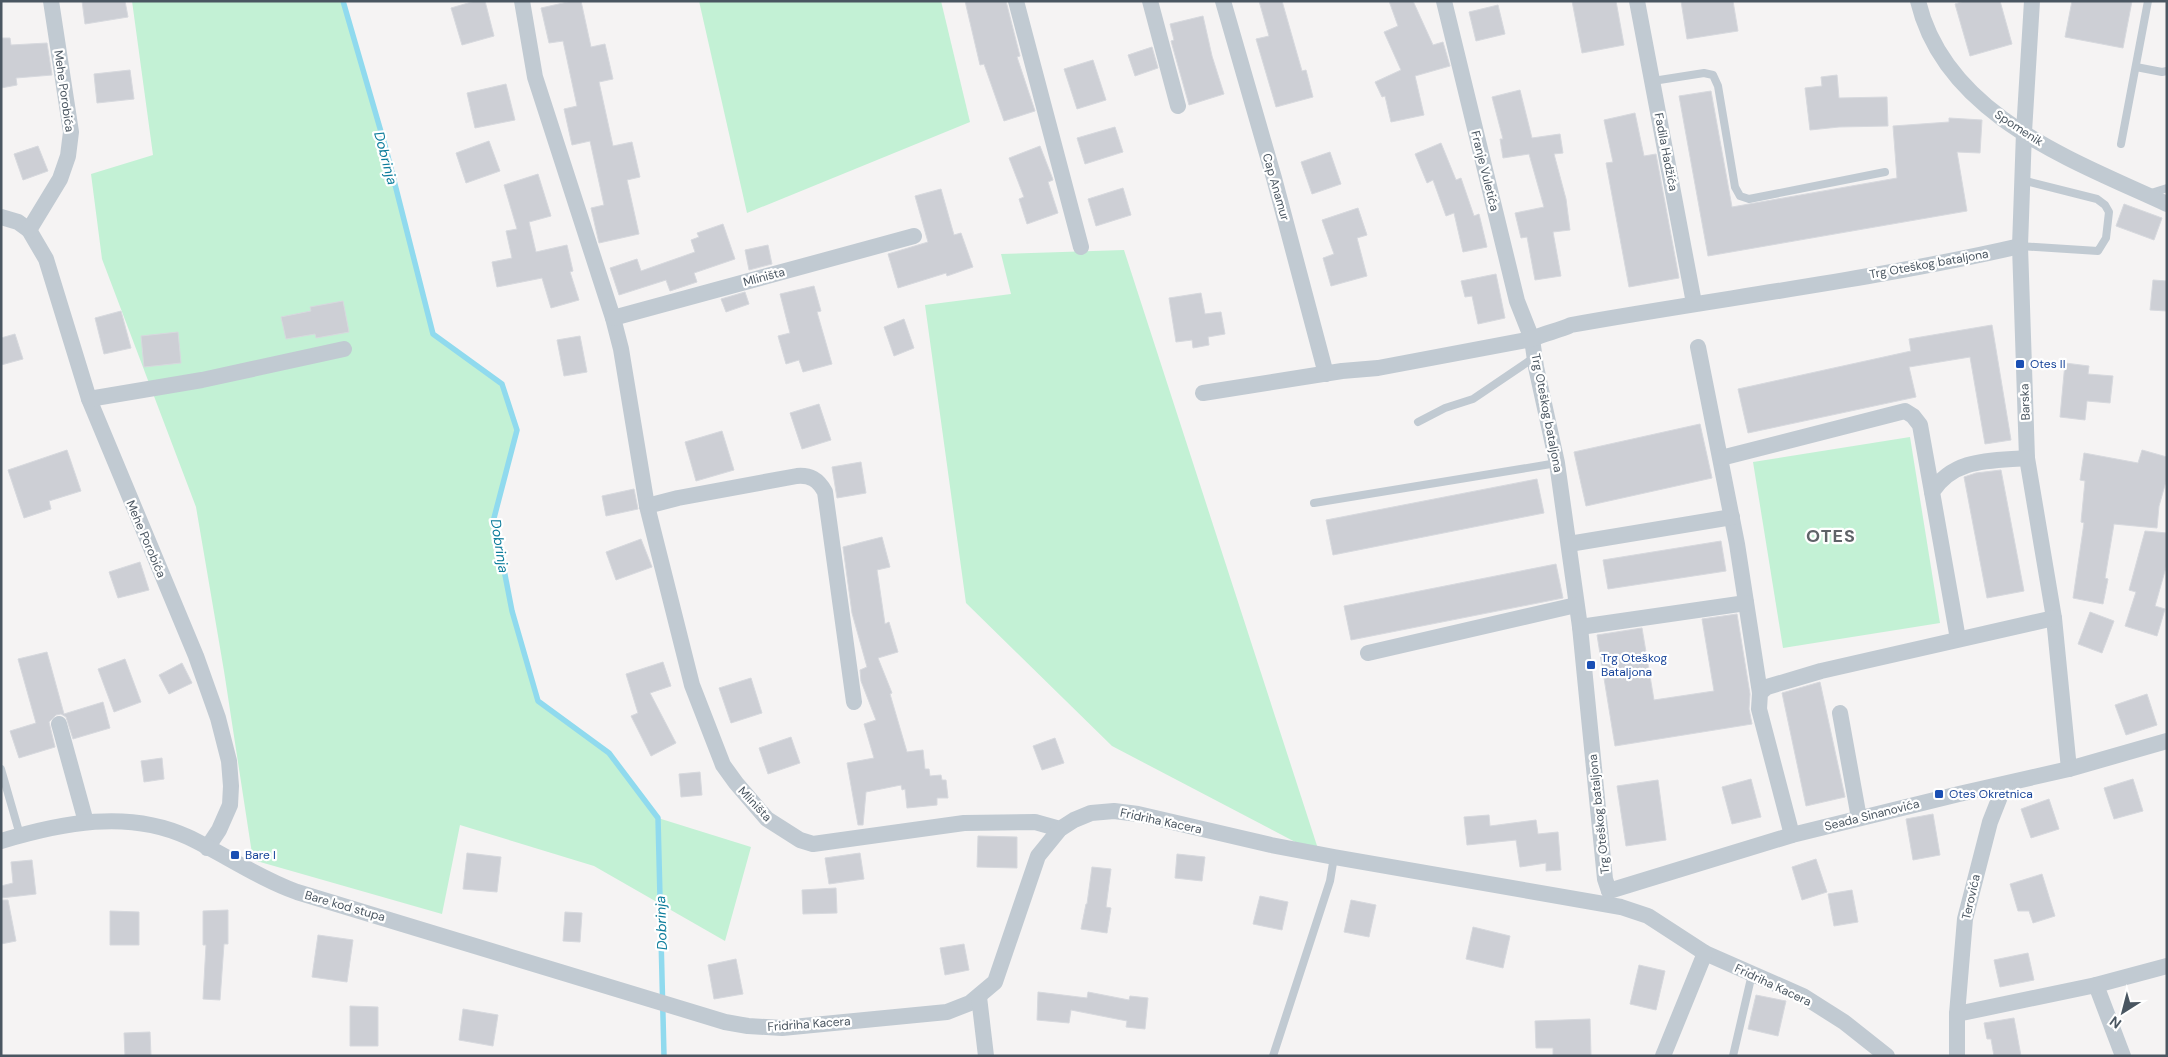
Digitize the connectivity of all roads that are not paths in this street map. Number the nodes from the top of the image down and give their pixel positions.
1 (51, 1) edge
2 (522, 1) edge
3 (1016, 1) edge
4 (1150, 1) edge
5 (1223, 1) edge
6 (1444, 1) edge
7 (1636, 1) edge
8 (1918, 1) edge
9 (2032, 1) edge
10 (2148, 1) edge
11 (2136, 67) junction
12 (2167, 71) edge
13 (1653, 81) junction
14 (1178, 106) dead end
15 (2024, 132) junction
16 (2121, 144) dead end
17 (1885, 172) dead end
18 (2022, 180) junction
19 (2167, 188) edge
20 (2146, 194) junction
21 (2167, 204) edge
22 (1, 217) edge
23 (29, 230) junction
24 (914, 236) dead end
25 (2020, 246) junction
26 (1081, 247) dead end
27 (1694, 303) junction
28 (613, 318) junction
29 (1532, 339) junction
30 (1698, 347) dead end
31 (344, 349) dead end
32 (1535, 357) junction
33 (1326, 374) junction
34 (1203, 393) dead end
35 (89, 399) junction
36 (1418, 422) dead end
37 (1721, 458) junction
38 (2027, 458) junction
39 (1557, 463) junction
40 (1932, 492) junction
41 (1314, 503) dead end
42 (647, 506) junction
43 (1732, 517) junction
44 (1569, 544) junction
45 (1746, 603) junction
46 (1576, 605) junction
47 (2054, 618) junction
48 (1580, 627) junction
49 (1958, 639) junction
50 (1368, 653) dead end
51 (1760, 694) junction
52 (854, 702) dead end
53 (1840, 713) dead end
54 (59, 724) dead end
55 (2167, 742) edge
56 (1, 769) edge
57 (2069, 769) junction
58 (2005, 784) junction
59 (1859, 818) junction
60 (86, 822) junction
61 (1060, 829) junction
62 (20, 835) junction
63 (1792, 835) junction
64 (1, 841) edge
65 (207, 848) junction
66 (1334, 857) junction
67 (1606, 897) junction
68 (1705, 953) junction
69 (2167, 966) edge
70 (1752, 974) junction
71 (2096, 985) junction
72 (611, 987) joint
73 (979, 997) junction
74 (1957, 1014) junction
75 (986, 1056) edge
76 (1272, 1056) edge
77 (1663, 1056) edge
78 (1733, 1056) edge
79 (1887, 1056) edge
80 (1957, 1056) edge
81 (2123, 1056) edge

1 - 23 street, Mehe Porobića
2 - 28 street, Mliništa
3 - 26 street
4 - 14 street
5 - 33 street, Cap Anamur
6 - 29 street, Franje Vuletića
7 - 13 street, Fadila Hadžića
8 - 15 street, Spomenik
9 - 15 street, Barska
10 - 11 lane
11 - 12 lane
11 - 16 lane
13 - 17 lane
13 - 27 street, Fadila Hadžića
15 - 18 street, Barska
15 - 20 street, Spomenik
18 - 25 street, Barska
18 - 25 lane
19 - 20 lane
20 - 21 street, Spomenik
22 - 23 street
23 - 35 street, Mehe Porobića
24 - 28 street, Mliništa
25 - 27 street, Trg Oteškog bataljona
25 - 38 street, Barska
27 - 29 street, Trg Oteškog bataljona
28 - 42 street, Mliništa
29 - 32 street, Trg Oteškog bataljona
29 - 33 street
30 - 37 street
31 - 35 street
32 - 36 lane
32 - 39 street, Trg Oteškog bataljona
33 - 34 street
35 - 65 street, Mehe Porobića
37 - 40 street
37 - 43 street
38 - 40 street
38 - 47 street, Barska
39 - 41 lane
39 - 44 street, Trg Oteškog bataljona
40 - 49 street
42 - 52 street
42 - 61 street, Mliništa
43 - 44 street
43 - 45 street
44 - 46 street, Trg Oteškog bataljona
45 - 48 street
45 - 51 street
46 - 48 street, Trg Oteškog bataljona
46 - 50 street
47 - 49 street
47 - 57 street, Barska
48 - 67 street, Trg Oteškog bataljona
49 - 51 street
51 - 63 street
53 - 59 street
54 - 60 street
55 - 57 street, Seada Sinanovića
56 - 62 lane
57 - 58 street, Seada Sinanovića
58 - 59 street, Seada Sinanovića
58 - 74 street, Terovića
59 - 63 street, Seada Sinanovića
60 - 62 street, Bare kod stupa
60 - 65 street, Bare kod stupa
61 - 66 street, Fridriha Kacera
61 - 73 street, Fridriha Kacera
62 - 64 street, Bare kod stupa
63 - 67 street, Seada Sinanovića
65 - 72 street, Bare kod stupa
66 - 67 street, Fridriha Kacera
66 - 76 lane
67 - 68 street, Fridriha Kacera
68 - 70 street, Fridriha Kacera
68 - 77 street
69 - 71 street
70 - 78 lane
70 - 79 street, Fridriha Kacera
71 - 74 street
71 - 81 street
72 - 73 street, Fridriha Kacera
73 - 75 street
74 - 80 street, Terovića

